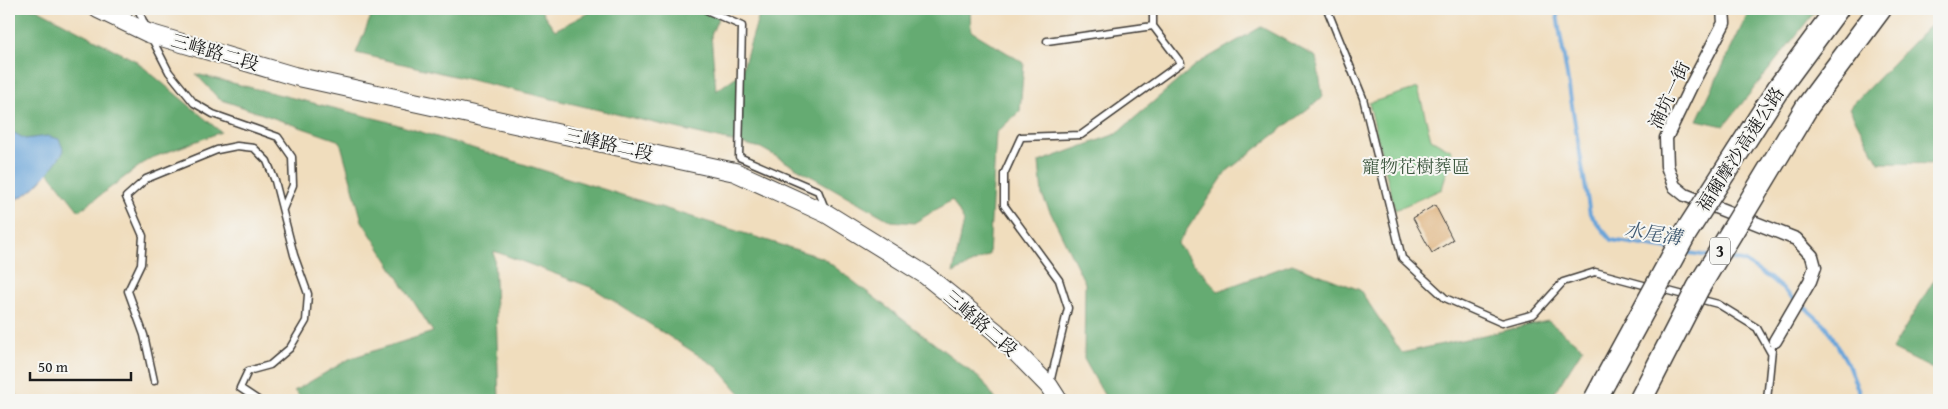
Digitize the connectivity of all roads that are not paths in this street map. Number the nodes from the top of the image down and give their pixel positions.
1 (98, 9) edge
2 (138, 9) edge
3 (704, 9) edge
4 (1153, 9) edge
5 (1327, 9) edge
6 (1723, 9) edge
7 (1837, 9) edge
8 (1880, 9) edge
9 (1154, 26) junction
10 (148, 33) junction
11 (1047, 41) dead end
12 (283, 209) junction
13 (827, 214) junction
14 (1773, 347) junction
15 (154, 381) dead end
16 (1600, 390) edge
17 (1054, 393) edge
18 (258, 400) edge
19 (1640, 400) edge
20 (1767, 400) edge

1 - 10 street, 三峰路二段
2 - 10 lane
3 - 13 lane
4 - 9 lane
5 - 14 lane
6 - 14 street, 湳坑一街
7 - 16 highway, 福爾摩沙高速公路 / 3, bridge
8 - 19 highway, 福爾摩沙高速公路 / 3, bridge
9 - 11 lane
9 - 17 lane
10 - 12 lane
10 - 13 street, 三峰路二段
12 - 15 lane
12 - 18 lane
13 - 17 street, 三峰路二段
14 - 20 lane

